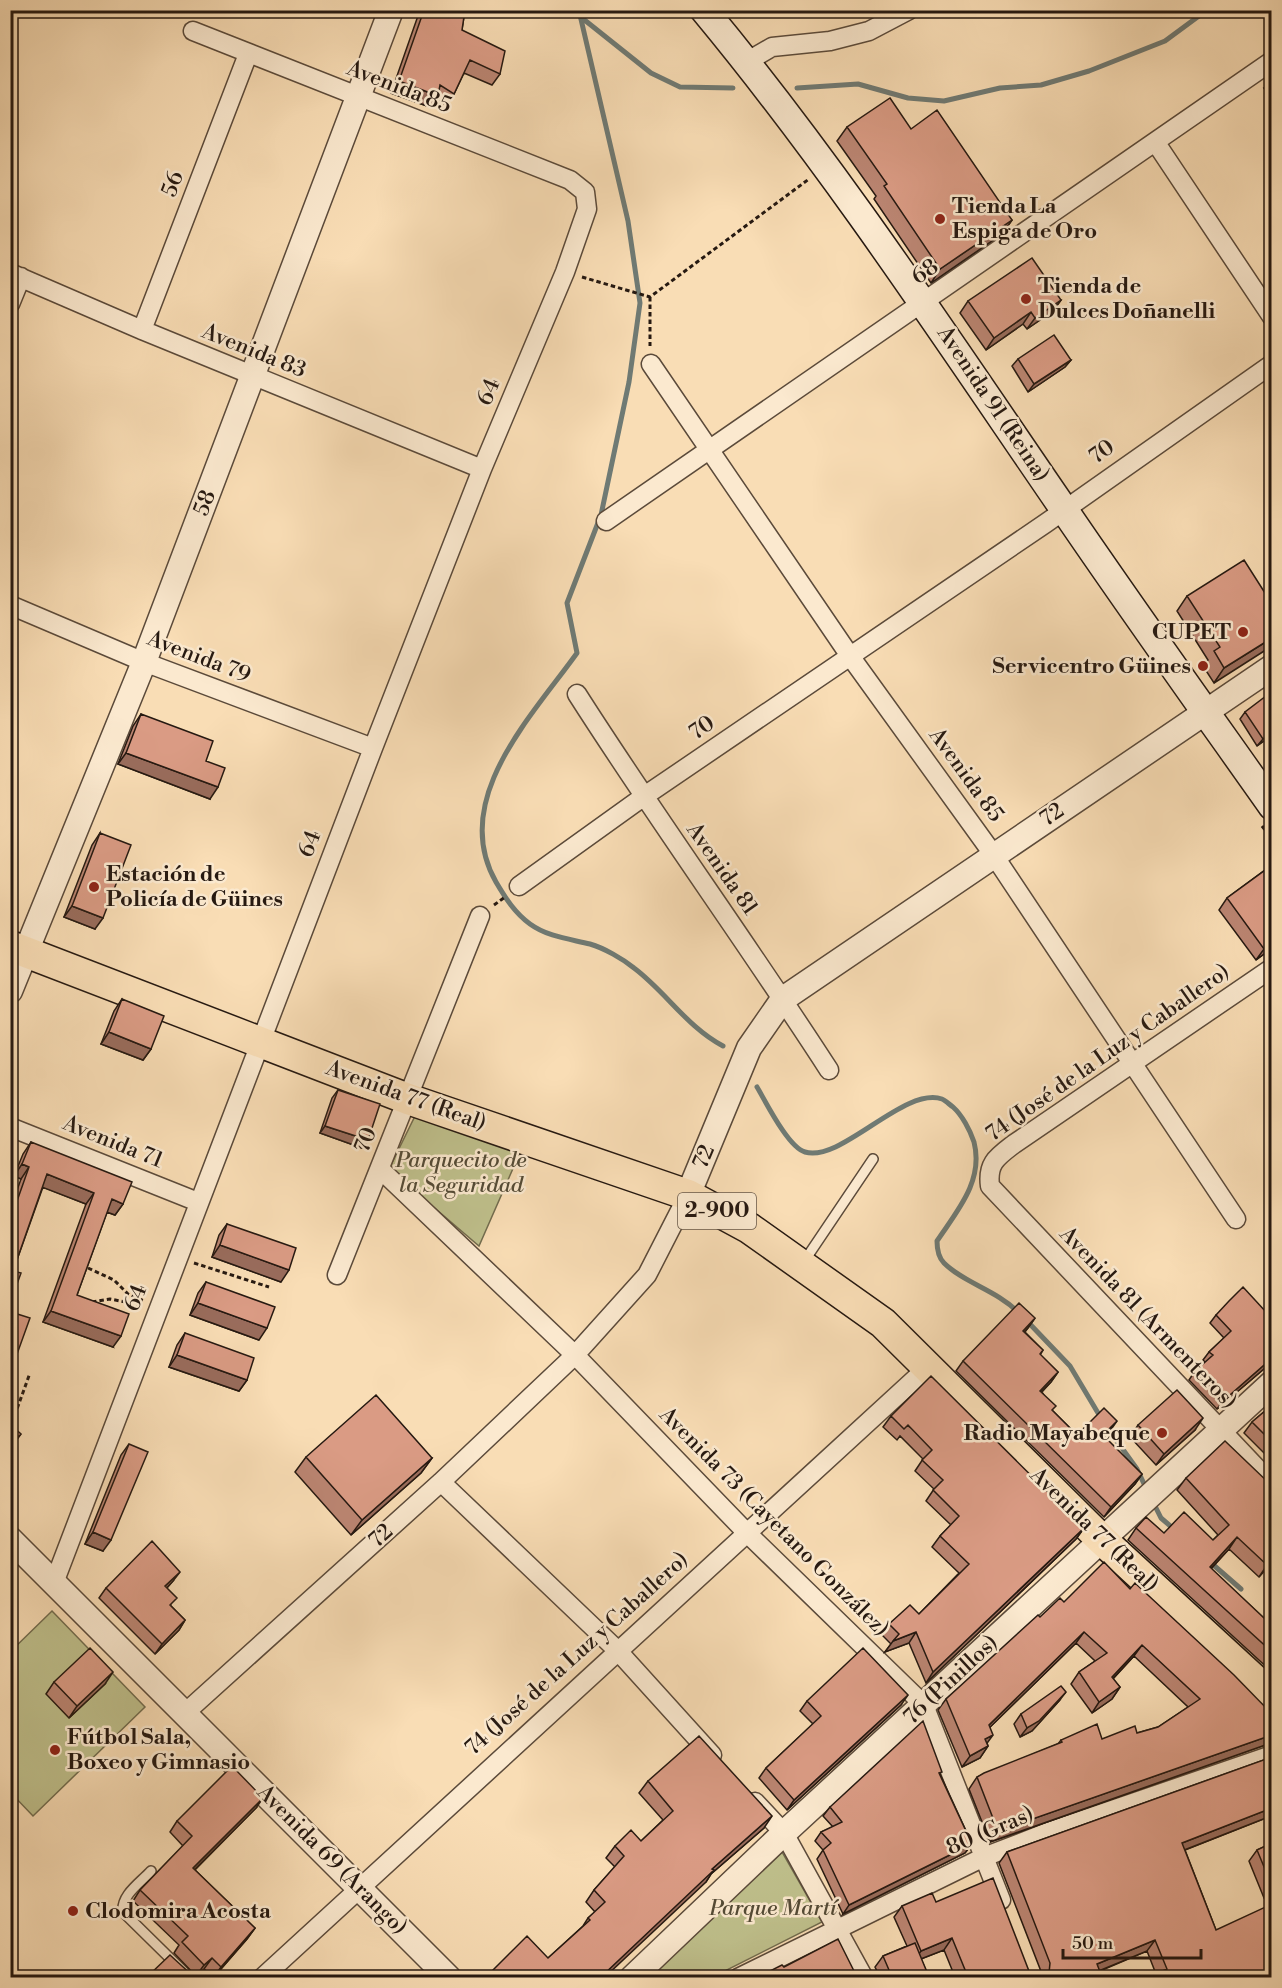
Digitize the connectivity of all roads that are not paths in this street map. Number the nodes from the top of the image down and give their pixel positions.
1 (391, 10) edge
2 (704, 10) edge
3 (909, 10) edge
4 (193, 31) dead end
5 (248, 54) junction
6 (1272, 61) edge
7 (752, 68) junction
8 (358, 97) junction
9 (1155, 143) junction
10 (585, 192) joint
11 (16, 275) edge
12 (924, 302) junction
13 (10, 304) edge
14 (1272, 317) edge
15 (141, 330) junction
16 (651, 364) road end
17 (1272, 364) edge
18 (254, 377) junction
19 (711, 450) junction
20 (482, 469) junction
21 (1064, 510) junction
22 (606, 521) dead end
23 (10, 605) edge
24 (850, 656) junction
25 (144, 663) junction
26 (1272, 667) edge
27 (577, 694) dead end
28 (1205, 712) junction
29 (373, 748) junction
30 (643, 797) junction
31 (1272, 806) edge
32 (993, 854) junction
33 (519, 886) road end
34 (480, 916) road end
35 (18, 950) edge
36 (1272, 968) edge
37 (10, 991) edge
38 (783, 999) junction
39 (260, 1042) junction
40 (1134, 1063) junction
41 (829, 1070) dead end
42 (408, 1099) junction
43 (10, 1127) edge
44 (873, 1160) dead end
45 (380, 1169) junction
46 (990, 1186) joint
47 (688, 1195) junction
48 (198, 1202) junction
49 (1236, 1219) dead end
50 (801, 1265) junction
51 (337, 1275) dead end
52 (575, 1355) junction
53 (927, 1368) junction
54 (1272, 1383) edge
55 (1221, 1429) junction
56 (441, 1482) junction
57 (1272, 1484) edge
58 (746, 1532) junction
59 (10, 1539) edge
60 (1102, 1540) junction
61 (54, 1583) junction
62 (617, 1650) junction
63 (1272, 1696) edge
64 (924, 1705) junction
65 (185, 1713) junction
66 (1272, 1755) edge
67 (728, 1772) edge
68 (744, 1789) edge
69 (784, 1833) junction
70 (984, 1857) junction
71 (151, 1871) dead end
72 (359, 1886) junction
73 (1006, 1912) edge
74 (838, 1929) junction
75 (190, 1977) edge
76 (262, 1977) edge
77 (449, 1977) edge
78 (632, 1977) edge
79 (738, 1977) edge
80 (864, 1977) edge

1 - 8 street, 58
2 - 7 main road, Avenida 91 (Reina)
3 - 7 street
4 - 5 street, Avenida 85
5 - 8 street, Avenida 85
5 - 15 street, 56
6 - 9 street, 68
7 - 12 main road, Avenida 91 (Reina)
8 - 10 street, Avenida 85
8 - 18 street, 58
9 - 12 street, 68
9 - 14 street
10 - 20 street, 64
11 - 13 street
11 - 15 street, Avenida 83
12 - 19 street, 68
12 - 21 main road, Avenida 91 (Reina)
15 - 18 street, Avenida 83
16 - 19 street, Avenida 85
17 - 21 street, 70
18 - 20 street, Avenida 83
18 - 25 street, 58
19 - 22 street, 68
19 - 24 street, Avenida 85
20 - 29 street, 64
21 - 24 street, 70
21 - 28 main road, Avenida 91 (Reina)
23 - 25 street, Avenida 79
24 - 30 street, 70
24 - 32 street, Avenida 85
25 - 29 street, Avenida 79
25 - 35 street, 58
26 - 28 street, 72
27 - 30 street, Avenida 81
28 - 31 main road, Avenida 91 (Reina)
28 - 32 street, 72
29 - 39 street, 64
30 - 33 street, 70
30 - 38 street, Avenida 81
32 - 38 street, 72
32 - 40 street, Avenida 85
34 - 42 street, 70
35 - 37 street, 58
35 - 39 main road, Avenida 77 (Real) / 2-900
36 - 40 street, 74 (José de la Luz y Caballero)
38 - 41 street, Avenida 81
38 - 47 street, 72
39 - 42 main road, Avenida 77 (Real) / 2-900
39 - 48 street, 64
40 - 46 street, 74 (José de la Luz y Caballero)
40 - 49 street, Avenida 85
42 - 45 street, 70
42 - 47 main road, Avenida 77 (Real) / 2-900
43 - 48 street, Avenida 71
44 - 50 lane
45 - 51 street, 70
45 - 52 street, Avenida 73 (Cayetano González)
46 - 55 street, Avenida 81 (Armenteros)
47 - 50 main road, Avenida 77 (Real) / 2-900
47 - 52 street, 72
48 - 61 street, 64
50 - 53 main road, Avenida 77 (Real) / 2-900
52 - 56 street, 72
52 - 58 street, Avenida 73 (Cayetano González)
53 - 58 street, 74 (José de la Luz y Caballero)
53 - 60 main road, Avenida 77 (Real) / 2-900
54 - 55 street, 76 (Pinillos)
55 - 57 street, Avenida 81 (Armenteros)
55 - 60 street, 76 (Pinillos)
56 - 62 street
56 - 65 street, 72
58 - 62 street, 74 (José de la Luz y Caballero)
58 - 64 street, Avenida 73 (Cayetano González)
59 - 61 street, Avenida 69 (Arango)
60 - 63 main road, Avenida 77 (Real) / 2-900
60 - 64 street, 76 (Pinillos)
61 - 65 street, Avenida 69 (Arango)
62 - 67 street
62 - 72 street, 74 (José de la Luz y Caballero)
64 - 69 street, 76 (Pinillos)
64 - 70 street, Avenida 73 (Cayetano González)
65 - 72 street, Avenida 69 (Arango)
66 - 70 street, 80 (Gras)
68 - 69 street
69 - 74 street
69 - 78 street, 76 (Pinillos)
70 - 73 street, Avenida 73 (Cayetano González)
70 - 74 street, 80 (Gras)
71 - 75 lane
72 - 76 street, 74 (José de la Luz y Caballero)
72 - 77 street, Avenida 69 (Arango)
74 - 79 street, 80 (Gras)
74 - 80 street

